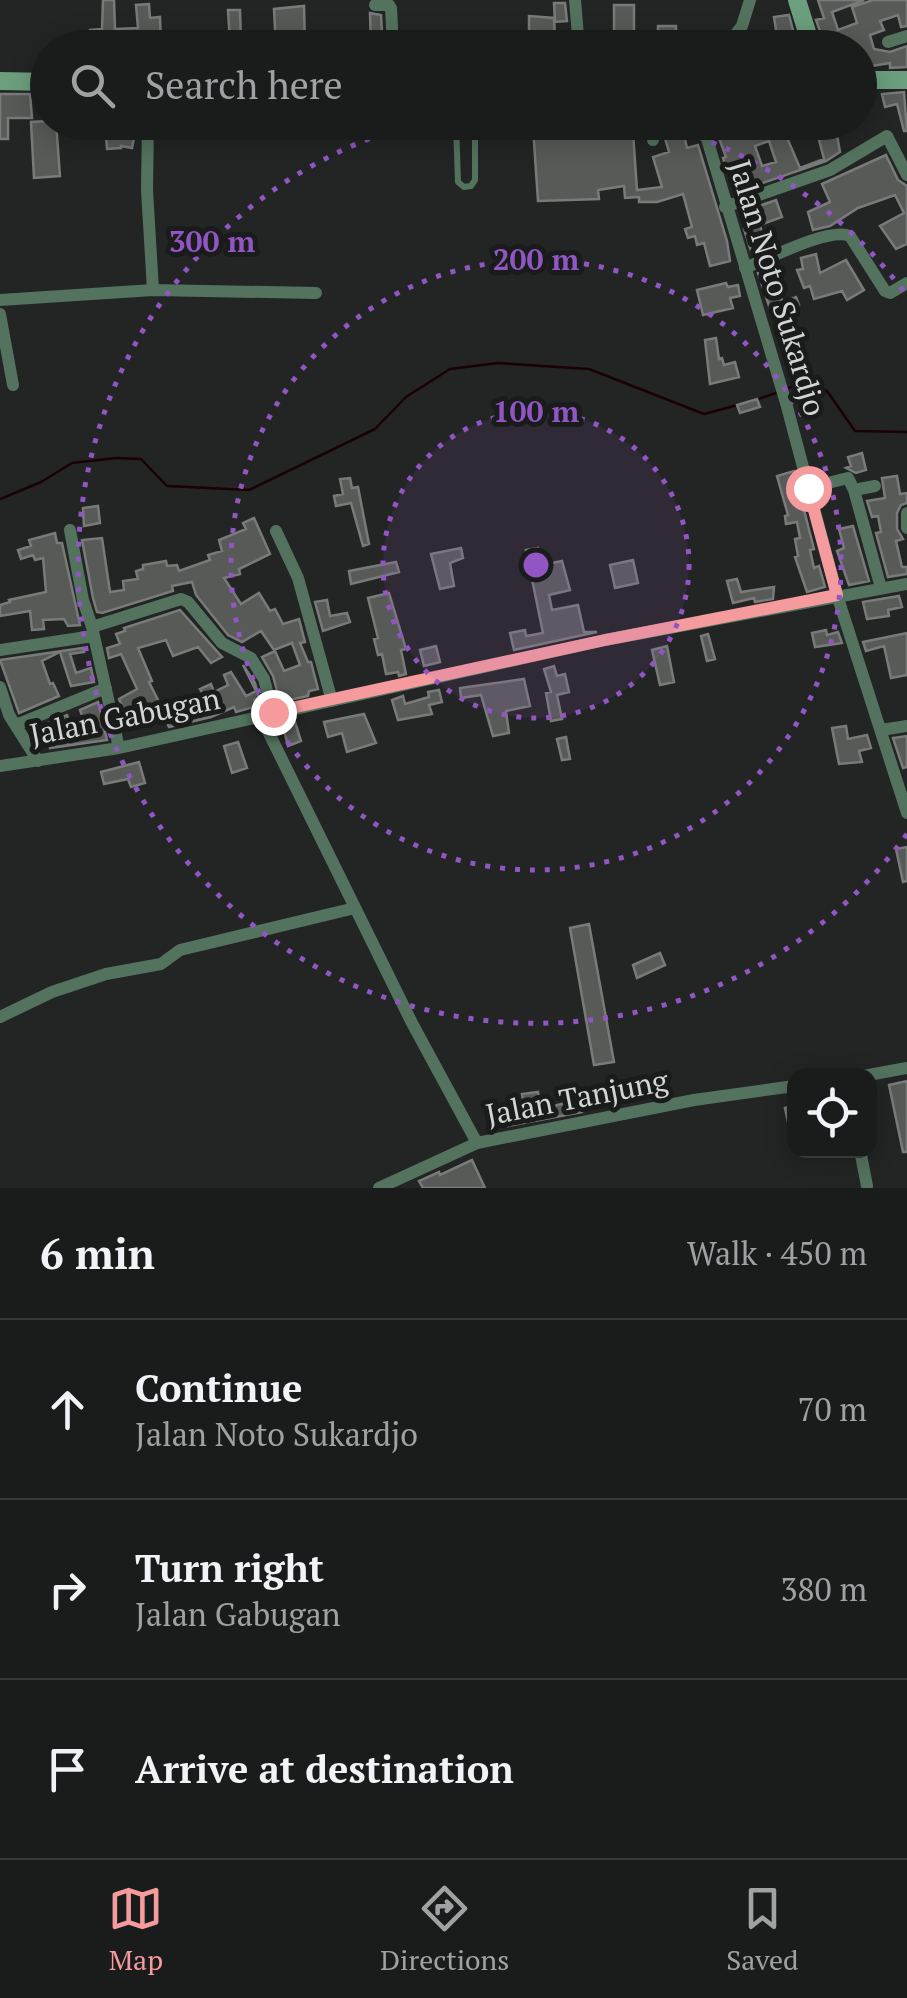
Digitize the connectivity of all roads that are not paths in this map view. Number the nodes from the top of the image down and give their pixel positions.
1 (575, 0) edge
2 (750, 0) edge
3 (798, 0) edge
4 (374, 5) dead end
5 (392, 30) edge
6 (577, 30) edge
7 (739, 30) edge
8 (807, 30) edge
9 (907, 36) edge
10 (888, 42) dead end
11 (877, 80) edge
12 (907, 80) edge
13 (0, 81) edge
14 (30, 82) edge
15 (148, 140) edge
16 (456, 140) edge
17 (475, 140) edge
18 (707, 140) edge
19 (907, 175) edge
20 (725, 207) junction
21 (745, 268) junction
22 (907, 283) edge
23 (153, 290) junction
24 (316, 293) dead end
25 (0, 300) edge
26 (0, 314) edge
27 (2, 343) edge
28 (13, 385) dead end
29 (876, 486) dead end
30 (808, 488) junction
31 (854, 490) junction
32 (907, 514) edge
33 (907, 528) edge
34 (70, 530) dead end
35 (276, 532) dead end
36 (907, 584) edge
37 (881, 588) junction
38 (837, 595) junction
39 (92, 631) junction
40 (0, 650) edge
41 (0, 687) edge
42 (106, 688) junction
43 (332, 701) junction
44 (267, 714) junction
45 (16, 725) junction
46 (907, 726) edge
47 (881, 730) junction
48 (119, 748) junction
49 (38, 761) junction
50 (0, 766) edge
51 (907, 813) edge
52 (355, 908) junction
53 (0, 1017) edge
54 (907, 1068) edge
55 (877, 1073) edge
56 (787, 1087) edge
57 (476, 1143) junction
58 (861, 1158) edge
59 (866, 1186) edge
60 (379, 1188) edge

1 - 6 street
2 - 7 street
3 - 8 main road
4 - 5 street
9 - 10 street
11 - 12 main road
13 - 14 main road
15 - 23 street
16 - 17 lane
18 - 20 street, Jalan Noto Sukardjo
19 - 20 street
20 - 21 street, Jalan Noto Sukardjo
21 - 22 street
21 - 30 street, Jalan Noto Sukardjo
23 - 24 street
23 - 25 street
26 - 27 street
27 - 28 street
29 - 31 street
30 - 31 street
30 - 38 street, Jalan Noto Sukardjo
31 - 37 street
32 - 33 street
34 - 39 street
35 - 43 street
36 - 37 street, Jalan Gabugan
37 - 38 street, Jalan Gabugan
38 - 43 street, Jalan Gabugan
38 - 47 street, Jalan Noto Sukardjo
39 - 40 street
39 - 42 street
39 - 44 street
41 - 45 street
42 - 45 street
42 - 48 street
43 - 44 street, Jalan Gabugan
44 - 48 street, Jalan Gabugan
44 - 52 street
45 - 49 street
46 - 47 street
47 - 51 street, Jalan Noto Sukardjo
48 - 49 street, Jalan Gabugan
49 - 50 street, Jalan Gabugan
52 - 53 street
52 - 57 street
54 - 55 street
56 - 57 street, Jalan Tanjung
57 - 60 street, Jalan Tanjung
58 - 59 street

